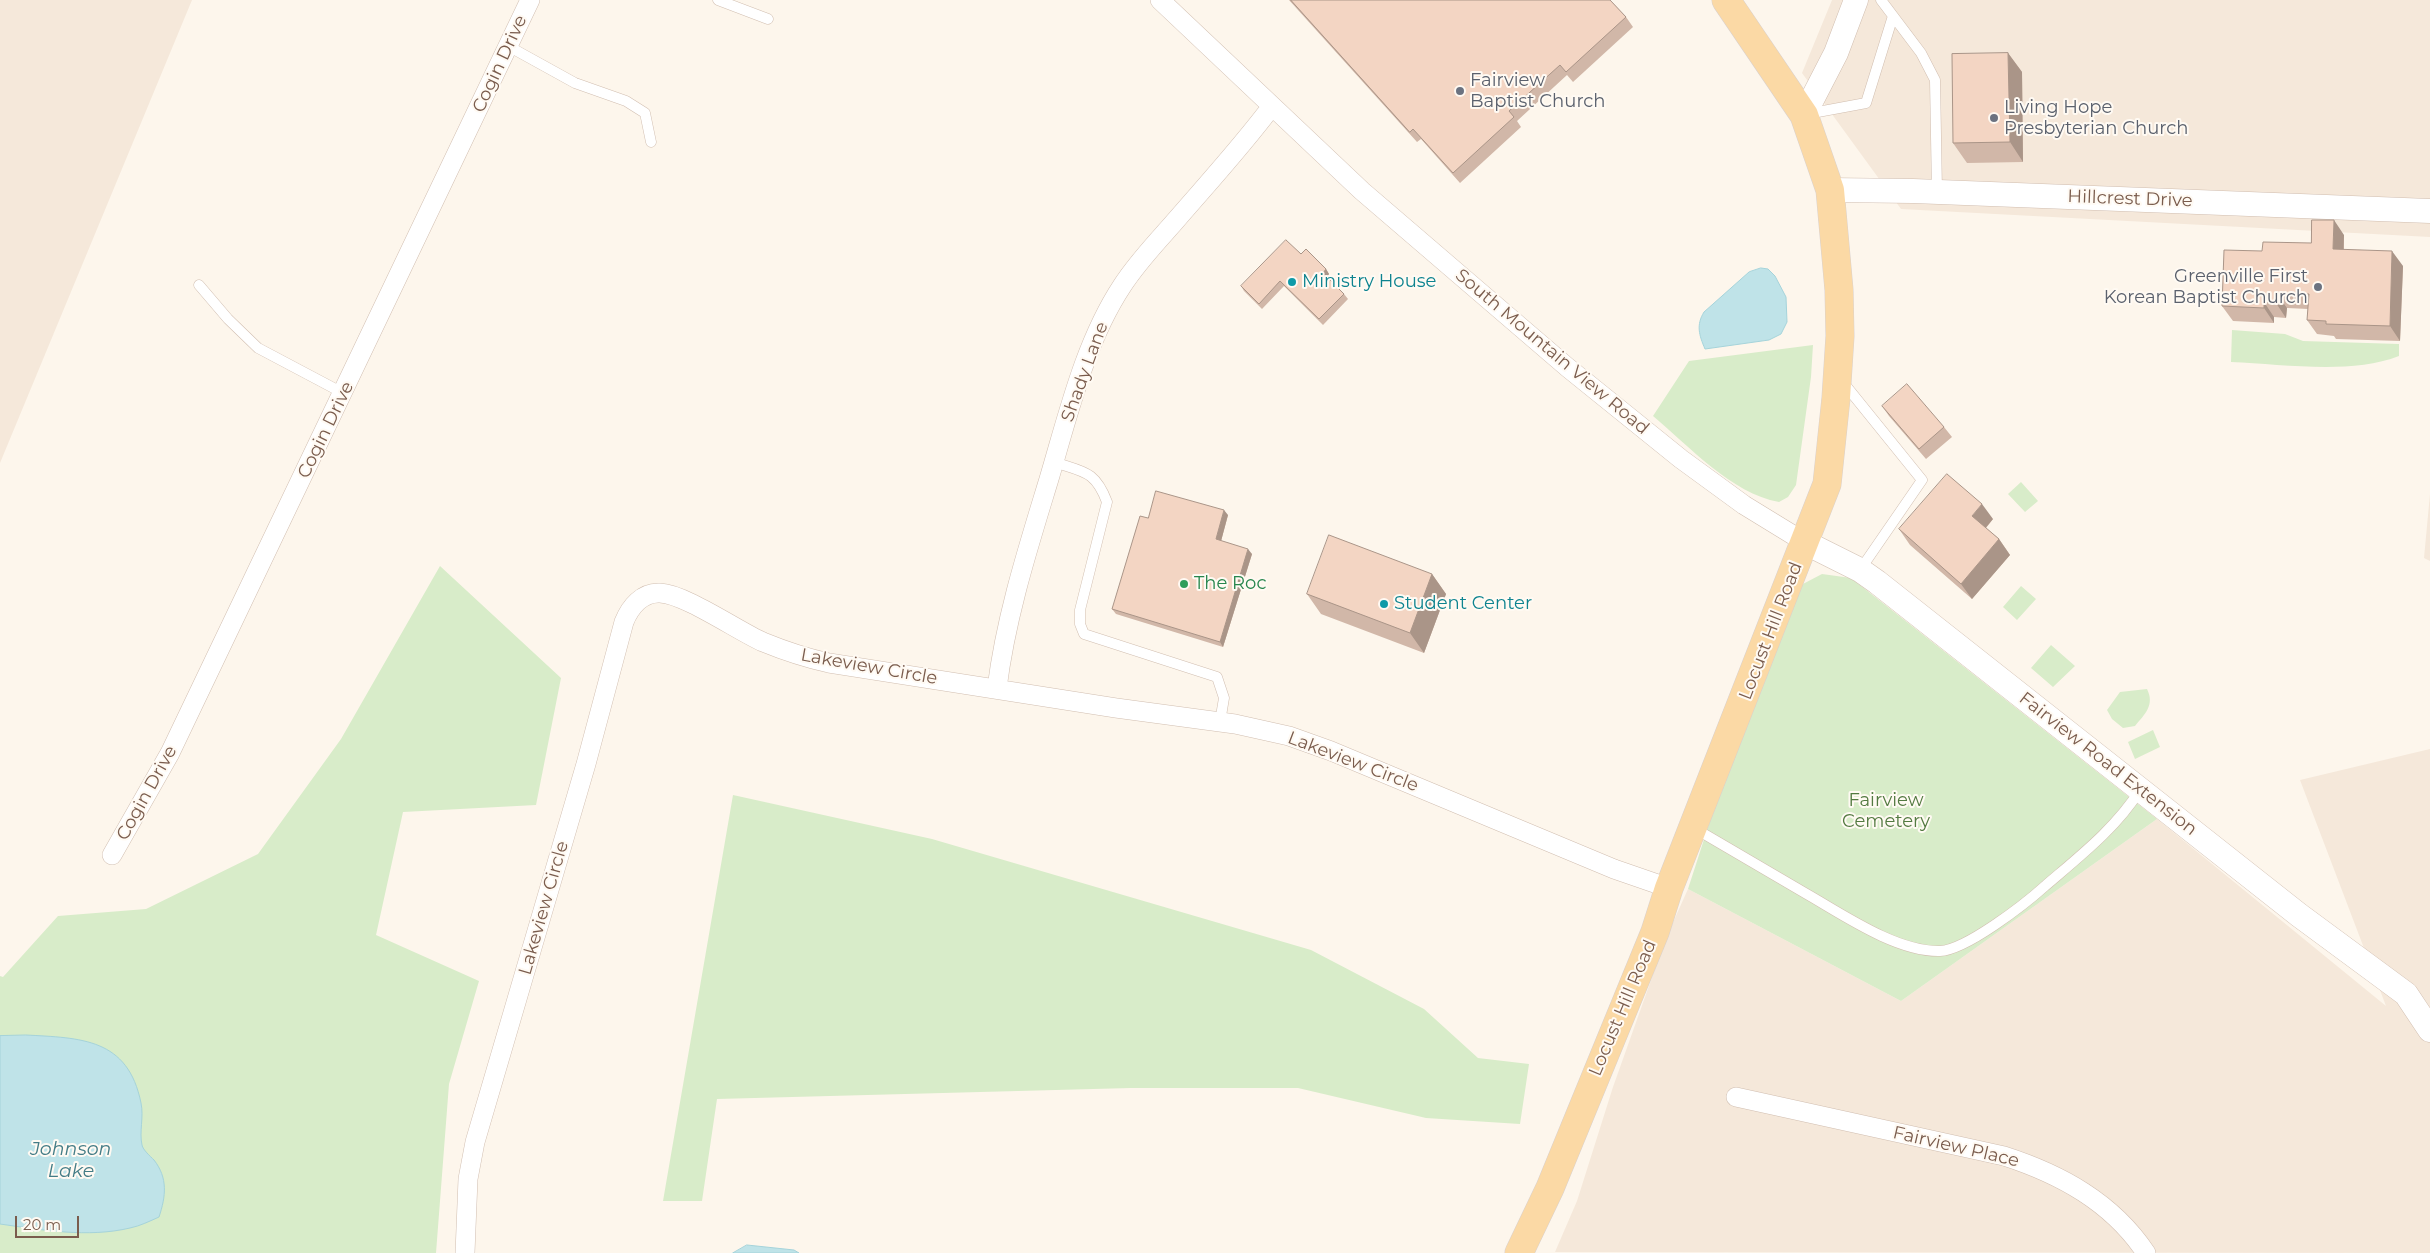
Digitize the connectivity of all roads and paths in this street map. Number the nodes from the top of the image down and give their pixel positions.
1 (530, 0) edge
2 (718, 0) edge
3 (1160, 0) edge
4 (1726, 0) edge
5 (1856, 0) edge
6 (1881, 0) edge
7 (1893, 16) junction
8 (768, 19) dead end
9 (508, 46) junction
10 (1272, 106) junction
11 (1804, 115) junction
12 (651, 142) dead end
13 (1830, 190) junction
14 (1937, 192) junction
15 (2430, 211) edge
16 (198, 285) dead end
17 (1838, 375) junction
18 (343, 393) junction
19 (1054, 462) junction
20 (1806, 543) junction
21 (1860, 570) junction
22 (998, 688) junction
23 (1220, 722) junction
24 (2140, 790) junction
25 (1694, 828) junction
26 (112, 854) dead end
27 (1669, 888) junction
28 (2430, 1030) edge
29 (1736, 1097) dead end
30 (465, 1253) edge
31 (1519, 1253) edge
32 (2146, 1253) edge

1 - 9 street, Cogin Drive
2 - 8 lane
3 - 10 street, South Mountain View Road
4 - 11 main road, Locust Hill Road
5 - 11 street
6 - 7 lane
7 - 11 lane
7 - 14 lane
9 - 12 lane
9 - 18 street, Cogin Drive
10 - 19 street, Shady Lane
10 - 20 street, South Mountain View Road
11 - 13 main road, Locust Hill Road
13 - 14 street, Hillcrest Drive
13 - 17 main road, Locust Hill Road
14 - 15 street, Hillcrest Drive
16 - 18 lane
17 - 20 main road, Locust Hill Road
17 - 21 lane
18 - 26 street, Cogin Drive
19 - 22 street, Shady Lane
19 - 23 lane
20 - 21 street, Fairview Road Extension
20 - 25 main road, Locust Hill Road
21 - 24 street, Fairview Road Extension
22 - 23 street, Lakeview Circle
22 - 30 street, Lakeview Circle
23 - 27 street, Lakeview Circle
24 - 25 lane
24 - 28 street, Fairview Road Extension
25 - 27 main road, Locust Hill Road
27 - 31 main road, Locust Hill Road
29 - 32 street, Fairview Place

